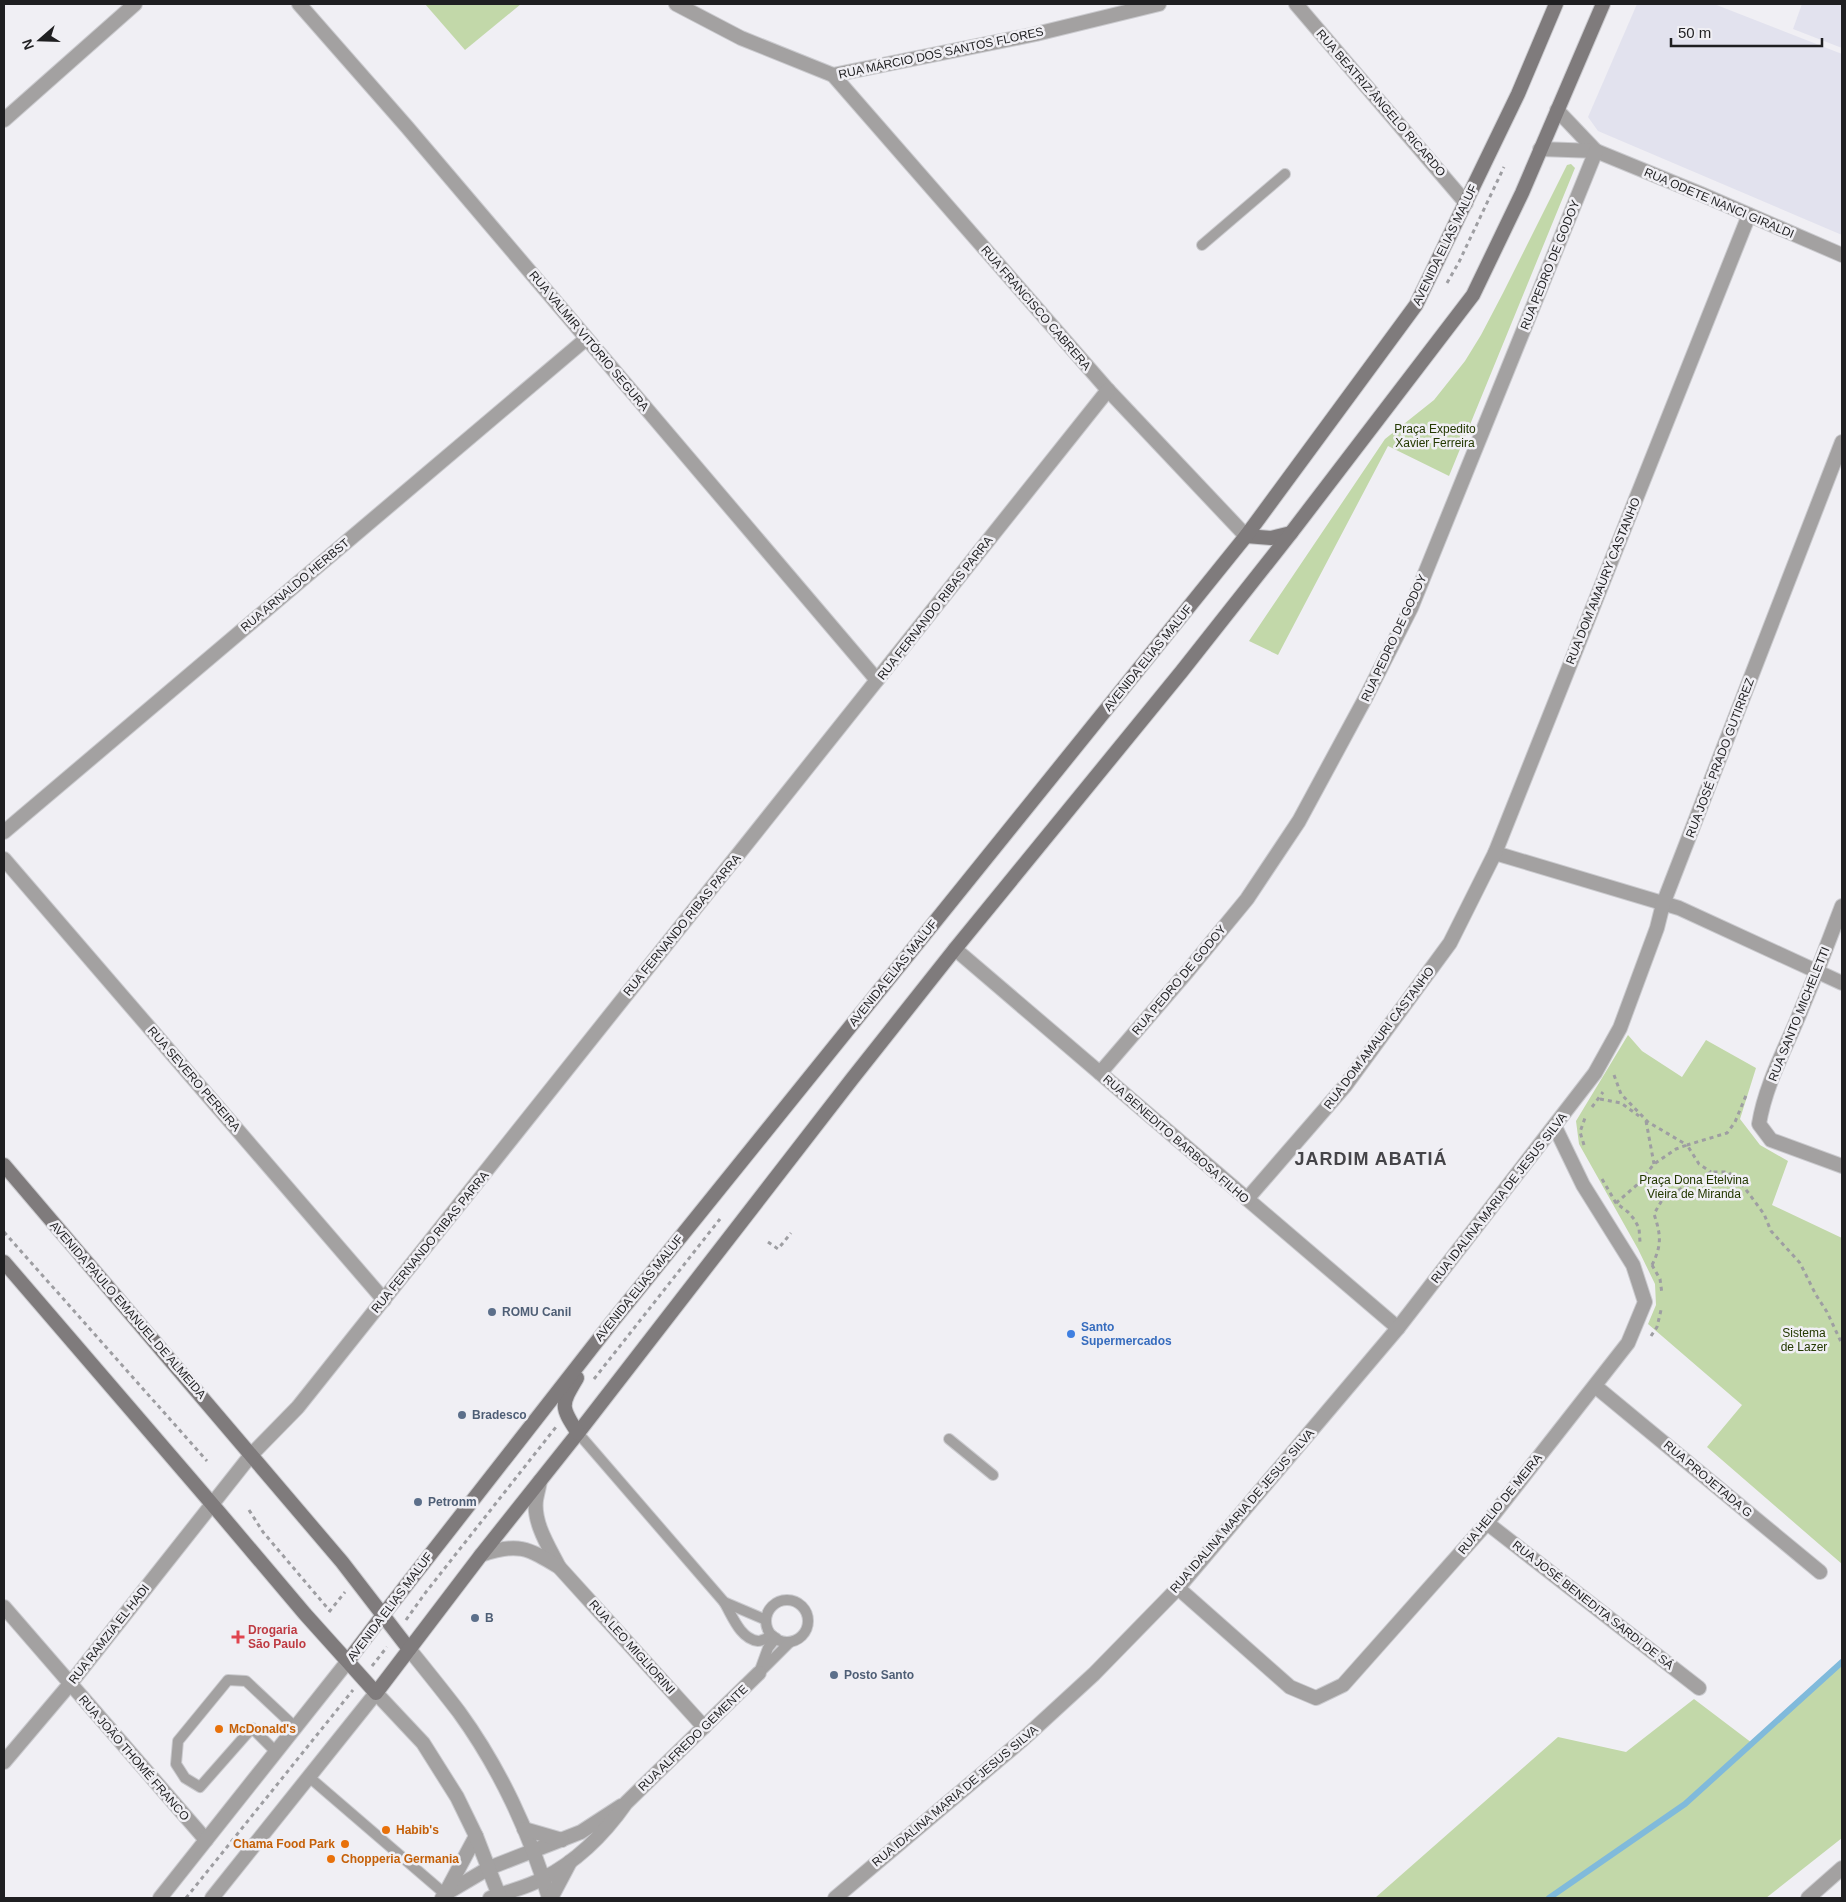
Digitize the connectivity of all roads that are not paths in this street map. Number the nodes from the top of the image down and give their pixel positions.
1 (135, 4) edge
2 (299, 4) edge
3 (676, 4) edge
4 (1159, 4) edge
5 (1296, 4) edge
6 (1556, 4) edge
7 (1603, 4) edge
8 (833, 75) junction
9 (1557, 110) junction
10 (4, 120) edge
11 (1540, 149) junction
12 (1596, 151) junction
13 (1284, 174) dead end
14 (1466, 203) junction
15 (1749, 215) junction
16 (1202, 245) dead end
17 (1842, 255) edge
18 (586, 339) junction
19 (1108, 390) junction
20 (1842, 442) edge
21 (1291, 533) junction
22 (1246, 536) junction
23 (877, 680) junction
24 (4, 832) edge
25 (1495, 852) junction
26 (4, 859) edge
27 (1663, 904) junction
28 (1842, 906) edge
29 (1450, 943) joint
30 (955, 949) junction
31 (1818, 972) junction
32 (1842, 983) edge
33 (1100, 1072) junction
34 (1596, 1073) joint
35 (1554, 1128) junction
36 (4, 1165) edge
37 (1842, 1166) edge
38 (1247, 1199) junction
39 (4, 1262) edge
40 (384, 1300) junction
41 (612, 1322) junction
42 (1398, 1328) junction
43 (1595, 1386) junction
44 (578, 1432) junction
45 (949, 1439) dead end
46 (252, 1455) junction
47 (993, 1475) dead end
48 (540, 1481) junction
49 (212, 1504) junction
50 (1487, 1523) junction
51 (481, 1555) junction
52 (559, 1568) junction
53 (1820, 1572) dead end
54 (1178, 1588) junction
55 (724, 1602) junction
56 (4, 1607) edge
57 (383, 1614) junction
58 (766, 1620) junction
59 (774, 1637) junction
60 (790, 1642) junction
61 (409, 1649) junction
62 (348, 1661) junction
63 (759, 1673) junction
64 (70, 1684) junction
65 (1700, 1688) dead end
66 (376, 1693) junction
67 (295, 1727) junction
68 (704, 1727) junction
69 (276, 1752) junction
70 (4, 1762) edge
71 (309, 1776) junction
72 (626, 1803) junction
73 (524, 1828) junction
74 (476, 1836) junction
75 (206, 1840) junction
76 (562, 1840) junction
77 (533, 1850) junction
78 (570, 1862) junction
79 (489, 1868) junction
80 (1842, 1868) edge
81 (543, 1879) junction
82 (443, 1896) edge
83 (496, 1897) edge
84 (160, 1898) edge
85 (212, 1898) edge
86 (550, 1898) edge
87 (835, 1898) edge
88 (1808, 1898) edge

1 - 10 street
2 - 18 street, RUA VALMIR VITÓRIO SEGURA
3 - 8 street, RUA MÁRCIO DOS SANTOS FLORES
4 - 8 street, RUA MÁRCIO DOS SANTOS FLORES
5 - 14 street, RUA BEATRIZ ÂNGELO RICARDO
6 - 14 main road, AVENIDA ELIAS MALUF
7 - 9 main road
8 - 19 street, RUA FRANCISCO CABRERA
9 - 11 main road
9 - 12 street, RUA ODETE NANCI GIRALDI
11 - 12 street, RUA ODETE NANCI GIRALDI
11 - 21 main road
12 - 15 street, RUA ODETE NANCI GIRALDI
12 - 33 street, RUA PEDRO DE GODOY
13 - 16 lane
14 - 22 main road, AVENIDA ELIAS MALUF
15 - 17 street, RUA ODETE NANCI GIRALDI
15 - 25 street, RUA DOM AMAURY CASTANHO
18 - 23 street, RUA VALMIR VITÓRIO SEGURA
18 - 24 street, RUA ARNALDO HERBST
19 - 22 street, RUA FRANCISCO CABRERA
19 - 23 street, RUA FERNANDO RIBAS PARRA
20 - 27 street, RUA JOSÉ PRADO GUTIRREZ
21 - 22 main road
21 - 30 main road
22 - 41 main road, AVENIDA ELIAS MALUF
23 - 40 street, RUA FERNANDO RIBAS PARRA
25 - 27 street
25 - 29 street, RUA DOM AMAURY CASTANHO
26 - 40 street, RUA SEVERO PEREIRA
27 - 31 street
27 - 34 street, RUA JOSÉ PRADO GUTIRREZ
28 - 31 street, RUA SANTO MICHELETTI
29 - 38 street, RUA DOM AMAURI CASTANHO
30 - 33 street, RUA BENEDITO BARBOSA FILHO
30 - 44 main road
31 - 32 street
31 - 37 street, RUA SANTO MICHELETTI
33 - 38 street, RUA BENEDITO BARBOSA FILHO
34 - 35 street, RUA IDALINA MARIA DE JESUS SILVA
35 - 42 street, RUA IDALINA MARIA DE JESUS SILVA
35 - 43 street, RUA HELIO DE MEIRA
36 - 46 main road, AVENIDA PAULO EMANUEL DE ALMEIDA
38 - 42 street, RUA BENEDITO BARBOSA FILHO
39 - 49 main road
40 - 46 street, RUA FERNANDO RIBAS PARRA
41 - 44 main road
41 - 57 main road, AVENIDA ELIAS MALUF
42 - 54 street, RUA IDALINA MARIA DE JESUS SILVA
43 - 50 street, RUA HELIO DE MEIRA
43 - 53 street, RUA PROJETADA G
44 - 48 main road
44 - 55 lane
45 - 47 lane
46 - 49 street
46 - 57 main road, AVENIDA PAULO EMANUEL DE ALMEIDA
48 - 51 main road
48 - 52 street, RUA LEO MIGLIORINI
49 - 62 main road
49 - 64 street, RUA RAMZIA EL HADI
50 - 54 street, RUA HELIO DE MEIRA
50 - 65 street, RUA JOSÉ BENEDITA SARDI DE SÁ
51 - 52 street, RUA LEO MIGLIORINI
51 - 61 main road
52 - 68 street, RUA LEO MIGLIORINI
54 - 87 street, RUA IDALINA MARIA DE JESUS SILVA
55 - 58 lane
55 - 59 lane
56 - 64 street, RUA JOÃO THOMÉ FRANCO
57 - 61 main road, AVENIDA PAULO EMANUEL DE ALMEIDA
57 - 62 main road, AVENIDA ELIAS MALUF
58 - 59 lane
58 - 60 lane
59 - 60 lane
59 - 63 lane
60 - 63 lane
61 - 66 main road
61 - 73 street
62 - 66 main road
62 - 67 street, AVENIDA ELIAS MALUF
63 - 68 street, RUA ALFREDO GEMENTE
64 - 70 street, RUA RAMZIA EL HADI
64 - 75 street, RUA JOÃO THOMÉ FRANCO
66 - 71 street
66 - 74 street
67 - 69 street, AVENIDA ELIAS MALUF
67 - 69 lane
68 - 72 street, RUA ALFREDO GEMENTE
69 - 75 street, AVENIDA ELIAS MALUF
71 - 82 lane
71 - 85 street
72 - 76 street, RUA ALFREDO GEMENTE
72 - 78 street, RUA ALFREDO GEMENTE
73 - 76 street
73 - 77 street
74 - 79 street
74 - 82 street
75 - 84 street, AVENIDA ELIAS MALUF
76 - 77 street, RUA ALFREDO GEMENTE
77 - 79 street, RUA ALFREDO GEMENTE
77 - 81 street
78 - 81 street, RUA ALFREDO GEMENTE
78 - 86 street
79 - 82 street, RUA ALFREDO GEMENTE
79 - 83 street
80 - 88 street
81 - 83 street, RUA ALFREDO GEMENTE
81 - 86 street

